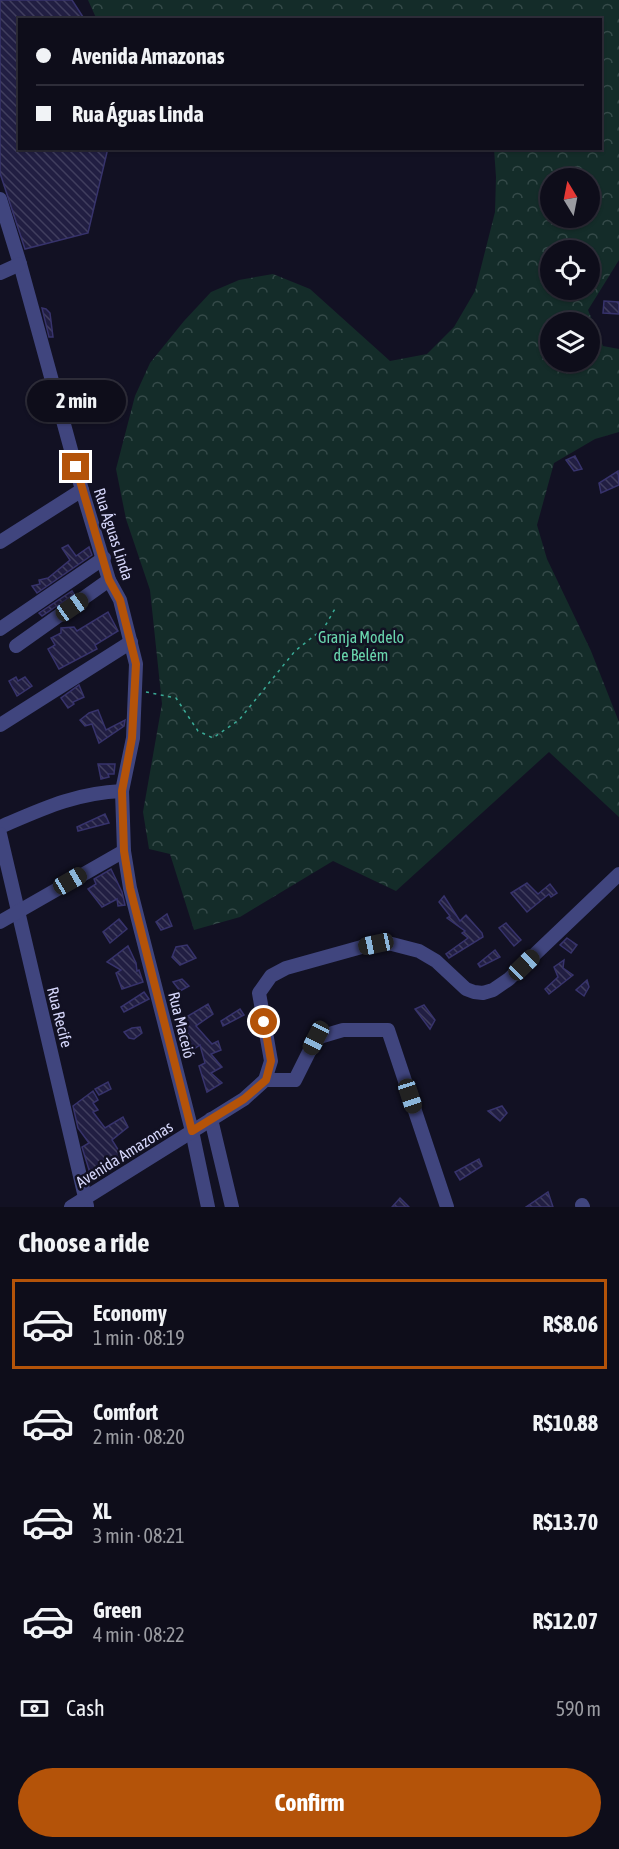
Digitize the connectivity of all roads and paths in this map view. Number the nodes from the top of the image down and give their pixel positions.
1 (0, 199) edge
2 (20, 264) junction
3 (0, 273) edge
4 (82, 490) junction
5 (0, 542) edge
6 (104, 558) junction
7 (109, 580) junction
8 (336, 607) dead end
9 (0, 629) edge
10 (131, 642) junction
11 (15, 646) dead end
12 (136, 690) junction
13 (0, 725) edge
14 (122, 791) junction
15 (0, 827) edge
16 (0, 834) edge
17 (124, 851) junction
18 (619, 874) edge
19 (17, 911) junction
20 (0, 922) edge
21 (266, 1080) junction
22 (211, 1119) junction
23 (192, 1131) junction
24 (86, 1203) edge
25 (71, 1207) edge
26 (208, 1207) edge
27 (232, 1207) edge
28 (447, 1207) edge

1 - 2 street, Rua Águas Linda
2 - 3 street
2 - 4 street, Rua Águas Linda
4 - 5 street
4 - 6 street, Rua Águas Linda
6 - 7 street, Rua Águas Linda
6 - 9 street
7 - 10 street, Rua Águas Linda
7 - 11 street
8 - 12 path
10 - 12 street, Rua Águas Linda
10 - 13 street
12 - 14 street, Rua Águas Linda
14 - 15 street
14 - 17 street, Rua Águas Linda
16 - 19 street, Rua Recife
17 - 19 street
17 - 23 street, Rua Maceió
18 - 21 street
19 - 20 street
19 - 24 street, Rua Recife
21 - 22 street, Avenida Amazonas
21 - 28 street
22 - 23 street, Avenida Amazonas
22 - 27 street
23 - 24 street, Avenida Amazonas
23 - 26 street, Rua Maceió
24 - 25 street, Avenida Amazonas

